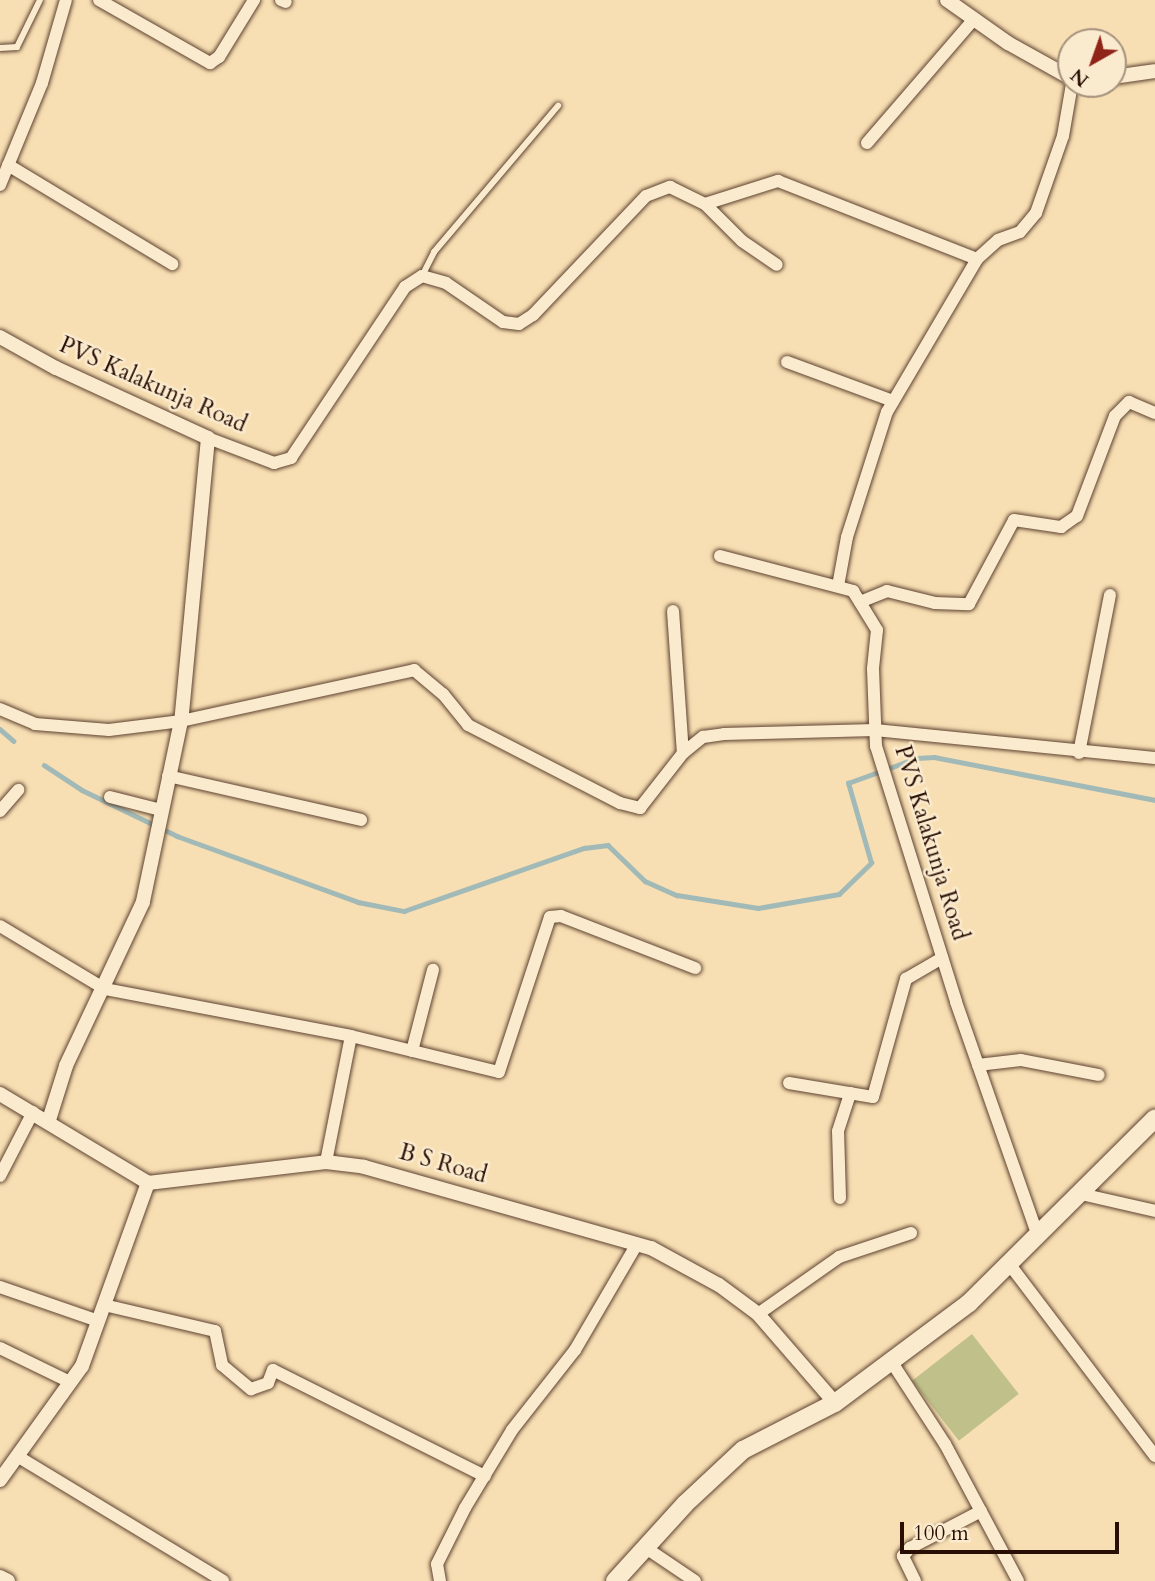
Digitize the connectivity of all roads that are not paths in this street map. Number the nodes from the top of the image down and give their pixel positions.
1 (40, 0) edge
2 (66, 0) edge
3 (99, 0) edge
4 (254, 0) edge
5 (947, 0) edge
6 (974, 19) junction
7 (0, 48) edge
8 (1057, 69) edge
9 (1155, 71) edge
10 (1127, 75) edge
11 (1070, 98) edge
12 (558, 106) dead end
13 (867, 143) dead end
14 (8, 165) junction
15 (0, 186) edge
16 (705, 204) junction
17 (977, 258) junction
18 (172, 264) dead end
19 (778, 265) dead end
20 (422, 276) junction
21 (0, 337) edge
22 (787, 362) dead end
23 (893, 401) junction
24 (1155, 413) edge
25 (208, 438) junction
26 (720, 556) dead end
27 (838, 586) junction
28 (1111, 595) dead end
29 (860, 602) junction
30 (673, 611) dead end
31 (0, 709) edge
32 (181, 721) junction
33 (875, 730) junction
34 (683, 753) junction
35 (1079, 753) junction
36 (1155, 758) edge
37 (168, 776) junction
38 (18, 790) dead end
39 (110, 797) dead end
40 (0, 811) edge
41 (160, 813) junction
42 (361, 820) dead end
43 (0, 926) edge
44 (942, 958) junction
45 (695, 968) dead end
46 (433, 970) dead end
47 (105, 989) junction
48 (351, 1037) junction
49 (412, 1051) junction
50 (978, 1065) junction
51 (1099, 1074) dead end
52 (789, 1083) dead end
53 (850, 1093) junction
54 (0, 1094) edge
55 (33, 1112) junction
56 (1155, 1118) edge
57 (50, 1120) junction
58 (326, 1162) junction
59 (0, 1176) edge
60 (148, 1183) junction
61 (1081, 1194) junction
62 (840, 1198) dead end
63 (1155, 1211) edge
64 (911, 1233) dead end
65 (1038, 1236) junction
66 (637, 1244) junction
67 (1010, 1265) junction
68 (0, 1287) edge
69 (104, 1305) junction
70 (758, 1314) junction
71 (98, 1321) junction
72 (0, 1348) edge
73 (893, 1364) junction
74 (70, 1382) junction
75 (835, 1403) junction
76 (1155, 1455) edge
77 (17, 1456) junction
78 (485, 1476) junction
79 (0, 1480) edge
80 (981, 1511) junction
81 (646, 1548) junction
82 (0, 1577) edge
83 (8, 1581) edge
84 (223, 1581) edge
85 (440, 1581) edge
86 (615, 1581) edge
87 (695, 1581) edge
88 (915, 1581) edge
89 (1018, 1581) edge

1 - 7 lane
2 - 14 street
3 - 4 street
5 - 6 street
6 - 8 street
6 - 13 street
9 - 10 street
11 - 17 street
12 - 20 lane
14 - 15 street
14 - 18 street
16 - 17 street
16 - 19 street
16 - 20 street
17 - 23 street
20 - 25 street, PVS Kalakunja Road
21 - 25 street, PVS Kalakunja Road
22 - 23 street
23 - 27 street
24 - 29 street
25 - 32 street
26 - 27 street, PVS Kalakunja Road
27 - 29 street, PVS Kalakunja Road
28 - 35 street
29 - 33 street, PVS Kalakunja Road
30 - 34 street
31 - 32 street
32 - 34 street
32 - 37 street
33 - 34 street
33 - 35 street
33 - 44 street, PVS Kalakunja Road
35 - 36 street
37 - 41 street
37 - 42 street
38 - 40 street
39 - 41 street
41 - 47 street
43 - 47 street
44 - 50 street, PVS Kalakunja Road
44 - 53 street
45 - 49 street
46 - 49 street
47 - 48 street
47 - 57 street
48 - 49 street
48 - 58 street
50 - 51 street
50 - 65 street, PVS Kalakunja Road
52 - 53 street
53 - 62 street
54 - 55 street
55 - 57 street
55 - 59 street
56 - 61 main road
57 - 60 street
58 - 60 street, B S Road
58 - 66 street, B S Road
60 - 69 street
61 - 63 street
61 - 65 main road
64 - 70 street
65 - 67 main road
66 - 70 street, B S Road
66 - 78 street
67 - 73 main road
67 - 76 street
68 - 71 street
69 - 71 street
69 - 78 street
70 - 75 street, B S Road
71 - 74 street
72 - 74 street
73 - 75 main road
73 - 80 street
74 - 77 street
75 - 81 main road
77 - 79 street
77 - 84 street
78 - 85 street
80 - 88 street
80 - 89 street
81 - 86 main road
81 - 87 street
82 - 83 street

